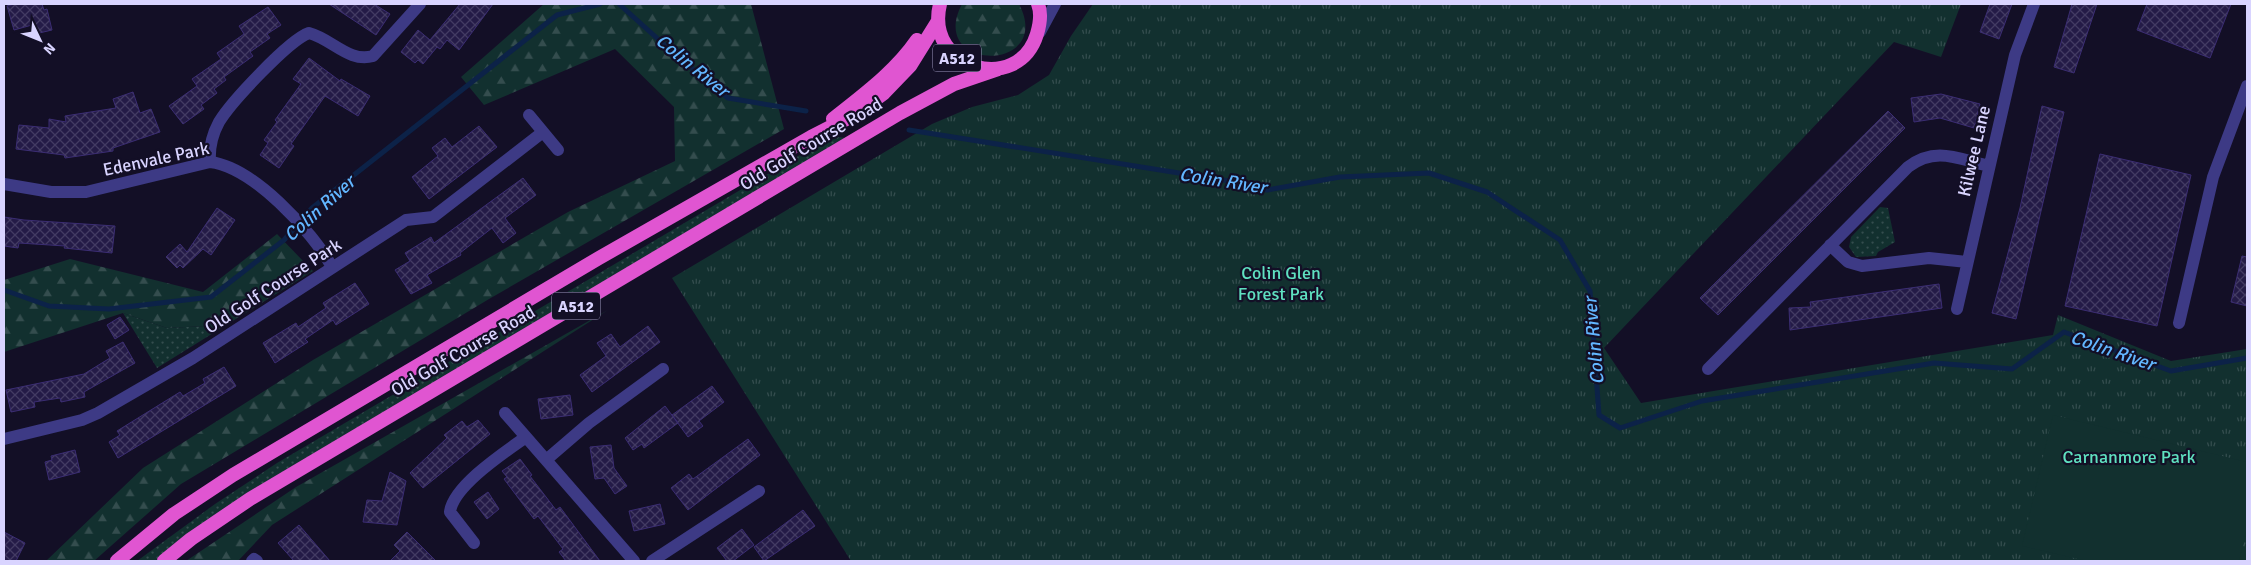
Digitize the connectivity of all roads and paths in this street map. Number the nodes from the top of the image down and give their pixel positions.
1 (420, 4) edge
2 (940, 4) edge
3 (1038, 4) edge
4 (1055, 4) edge
5 (2034, 4) edge
6 (938, 21) junction
7 (1035, 40) junction
8 (998, 69) junction
9 (2247, 86) edge
10 (530, 115) dead end
11 (543, 132) junction
12 (811, 137) junction
13 (558, 150) dead end
14 (210, 162) junction
15 (1989, 166) junction
16 (4, 184) edge
17 (1830, 245) junction
18 (1967, 262) junction
19 (332, 268) junction
20 (1957, 309) dead end
21 (2179, 323) dead end
22 (663, 369) dead end
23 (1708, 369) dead end
24 (506, 413) dead end
25 (526, 436) junction
26 (4, 439) edge
27 (546, 460) junction
28 (759, 491) dead end
29 (474, 543) dead end
30 (117, 561) edge
31 (164, 561) edge
32 (252, 561) edge
33 (257, 561) edge
34 (634, 561) edge
35 (652, 561) edge

1 - 14 street
2 - 6 highway, A512
2 - 12 highway, Old Golf Course Road / A512
3 - 7 highway
4 - 7 street
5 - 15 street, Kilwee Lane
6 - 8 highway, A512
6 - 12 highway, Old Golf Course Road / A512
7 - 8 highway, A512
8 - 31 highway, Old Golf Course Road / A512
9 - 21 street
10 - 11 street
11 - 13 street
11 - 19 street, Old Golf Course Park
12 - 30 highway, Old Golf Course Road / A512
14 - 16 street, Edenvale Park
14 - 19 street, Edenvale Park
15 - 17 street
15 - 18 street, Kilwee Lane
17 - 18 street
17 - 23 street
18 - 20 street, Kilwee Lane
19 - 26 street, Old Golf Course Park
22 - 27 street
24 - 25 street
25 - 27 street
25 - 29 street
27 - 34 street
28 - 35 street
32 - 33 street

